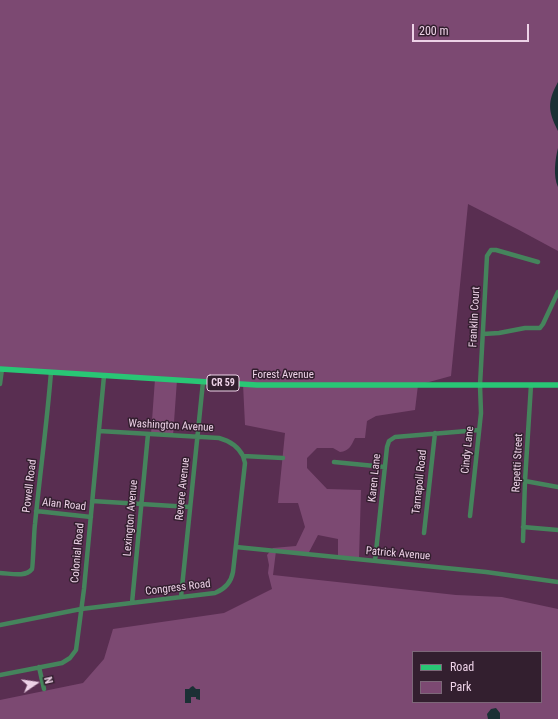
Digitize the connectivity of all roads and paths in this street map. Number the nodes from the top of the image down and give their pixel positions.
1 (538, 262) dead end
2 (558, 292) edge
3 (483, 334) junction
4 (1, 369) edge
5 (51, 372) junction
6 (104, 376) junction
7 (202, 382) junction
8 (0, 384) edge
9 (480, 385) junction
10 (531, 385) junction
11 (558, 385) edge
12 (479, 430) junction
13 (99, 431) junction
14 (435, 433) junction
15 (148, 434) junction
16 (197, 437) junction
17 (243, 456) junction
18 (282, 458) dead end
19 (334, 462) dead end
20 (385, 467) junction
21 (525, 481) junction
22 (558, 486) edge
23 (92, 501) junction
24 (141, 504) junction
25 (190, 507) junction
26 (36, 511) junction
27 (470, 516) dead end
28 (91, 517) junction
29 (523, 527) junction
30 (558, 530) edge
31 (424, 533) dead end
32 (523, 541) dead end
33 (236, 547) junction
34 (375, 561) junction
35 (0, 573) edge
36 (558, 582) edge
37 (181, 597) junction
38 (132, 603) junction
39 (82, 609) junction
40 (0, 625) edge
41 (39, 667) junction
42 (0, 675) edge
43 (44, 689) dead end

1 - 3 street, Franklin Court
2 - 3 street
3 - 9 street, Franklin Court
4 - 5 main road, Forest Avenue / CR 59
4 - 8 street
5 - 6 main road, Forest Avenue / CR 59
5 - 26 street, Powell Road
6 - 7 main road, Forest Avenue / CR 59
6 - 13 street, Colonial Road
7 - 9 main road, Forest Avenue / CR 59
7 - 16 street, Revere Avenue
9 - 10 main road, CR 59
9 - 12 street, Cindy Lane
10 - 11 main road, CR 59
10 - 21 street, Repetti Street
12 - 14 street, Karen Lane
12 - 27 street, Cindy Lane
13 - 15 street, Washington Avenue
13 - 23 street, Colonial Road
14 - 20 street, Karen Lane
14 - 31 street, Tarnapoll Road
15 - 16 street, Washington Avenue
15 - 24 street, Lexington Avenue
16 - 17 street, Washington Avenue
16 - 25 street, Revere Avenue
17 - 18 street
17 - 33 street, Congress Road
19 - 20 street
20 - 34 street, Karen Lane
21 - 22 street
21 - 29 street, Repetti Street
23 - 24 street
23 - 28 street, Colonial Road
24 - 25 street
24 - 38 street, Lexington Avenue
25 - 37 street, Revere Avenue
26 - 28 street, Alan Road
26 - 35 street, Powell Road
28 - 39 street, Colonial Road
29 - 30 street
29 - 32 street, Repetti Street
33 - 34 street, Patrick Avenue
33 - 37 street, Congress Road
34 - 36 street, Patrick Avenue
37 - 38 street, Congress Road
38 - 39 street, Congress Road
39 - 40 street, Congress Road
39 - 41 street, Colonial Road
41 - 42 street, Colonial Road
41 - 43 street

